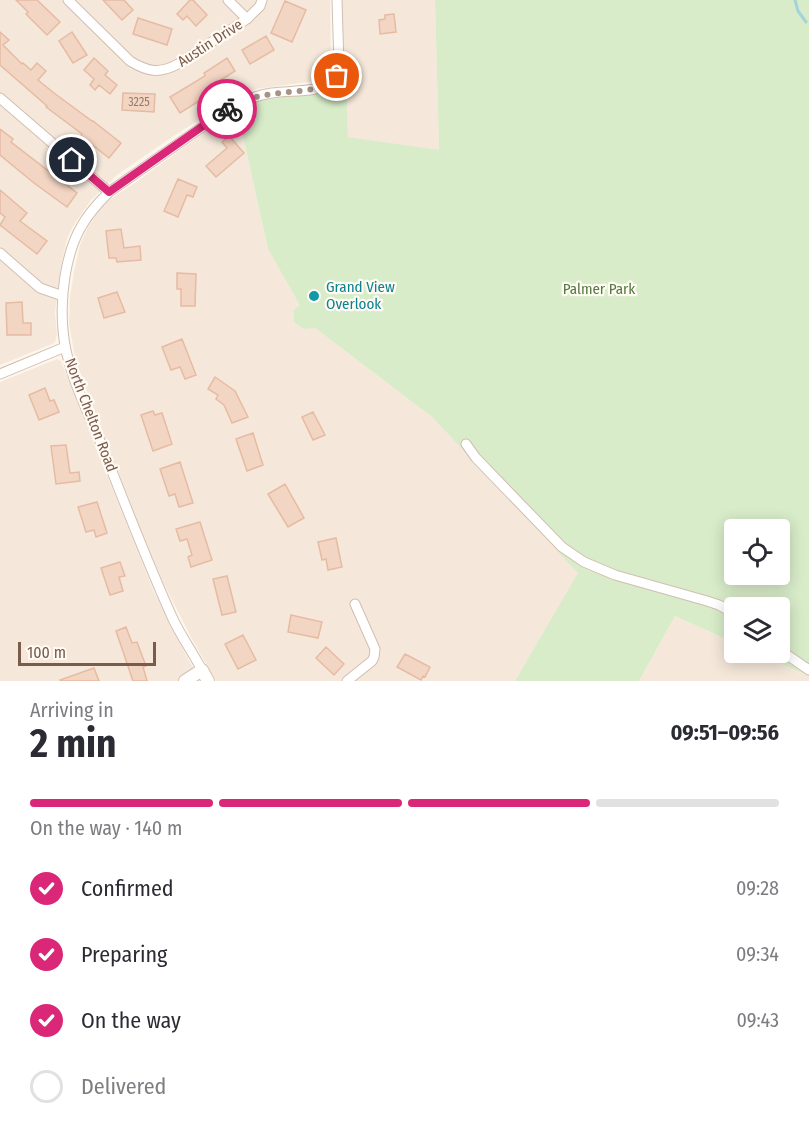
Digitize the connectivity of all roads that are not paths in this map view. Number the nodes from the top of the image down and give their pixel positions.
1 (68, 0) edge
2 (228, 0) edge
3 (262, 0) edge
4 (337, 0) edge
5 (247, 19) junction
6 (0, 98) edge
7 (109, 192) junction
8 (0, 253) edge
9 (63, 296) junction
10 (66, 348) junction
11 (0, 374) edge
12 (466, 444) dead end
13 (355, 604) dead end
14 (724, 608) edge
15 (790, 657) edge
16 (809, 670) edge
17 (205, 676) edge
18 (185, 681) edge
19 (346, 681) edge

1 - 5 street, Austin Drive
2 - 5 street
3 - 5 street, Austin Drive
4 - 7 street, North Chelton Road
6 - 7 street
7 - 9 street, North Chelton Road
8 - 9 street
9 - 10 street, North Chelton Road
10 - 11 street
10 - 17 street, North Chelton Road
12 - 14 street
13 - 19 street
15 - 16 street
17 - 18 street

